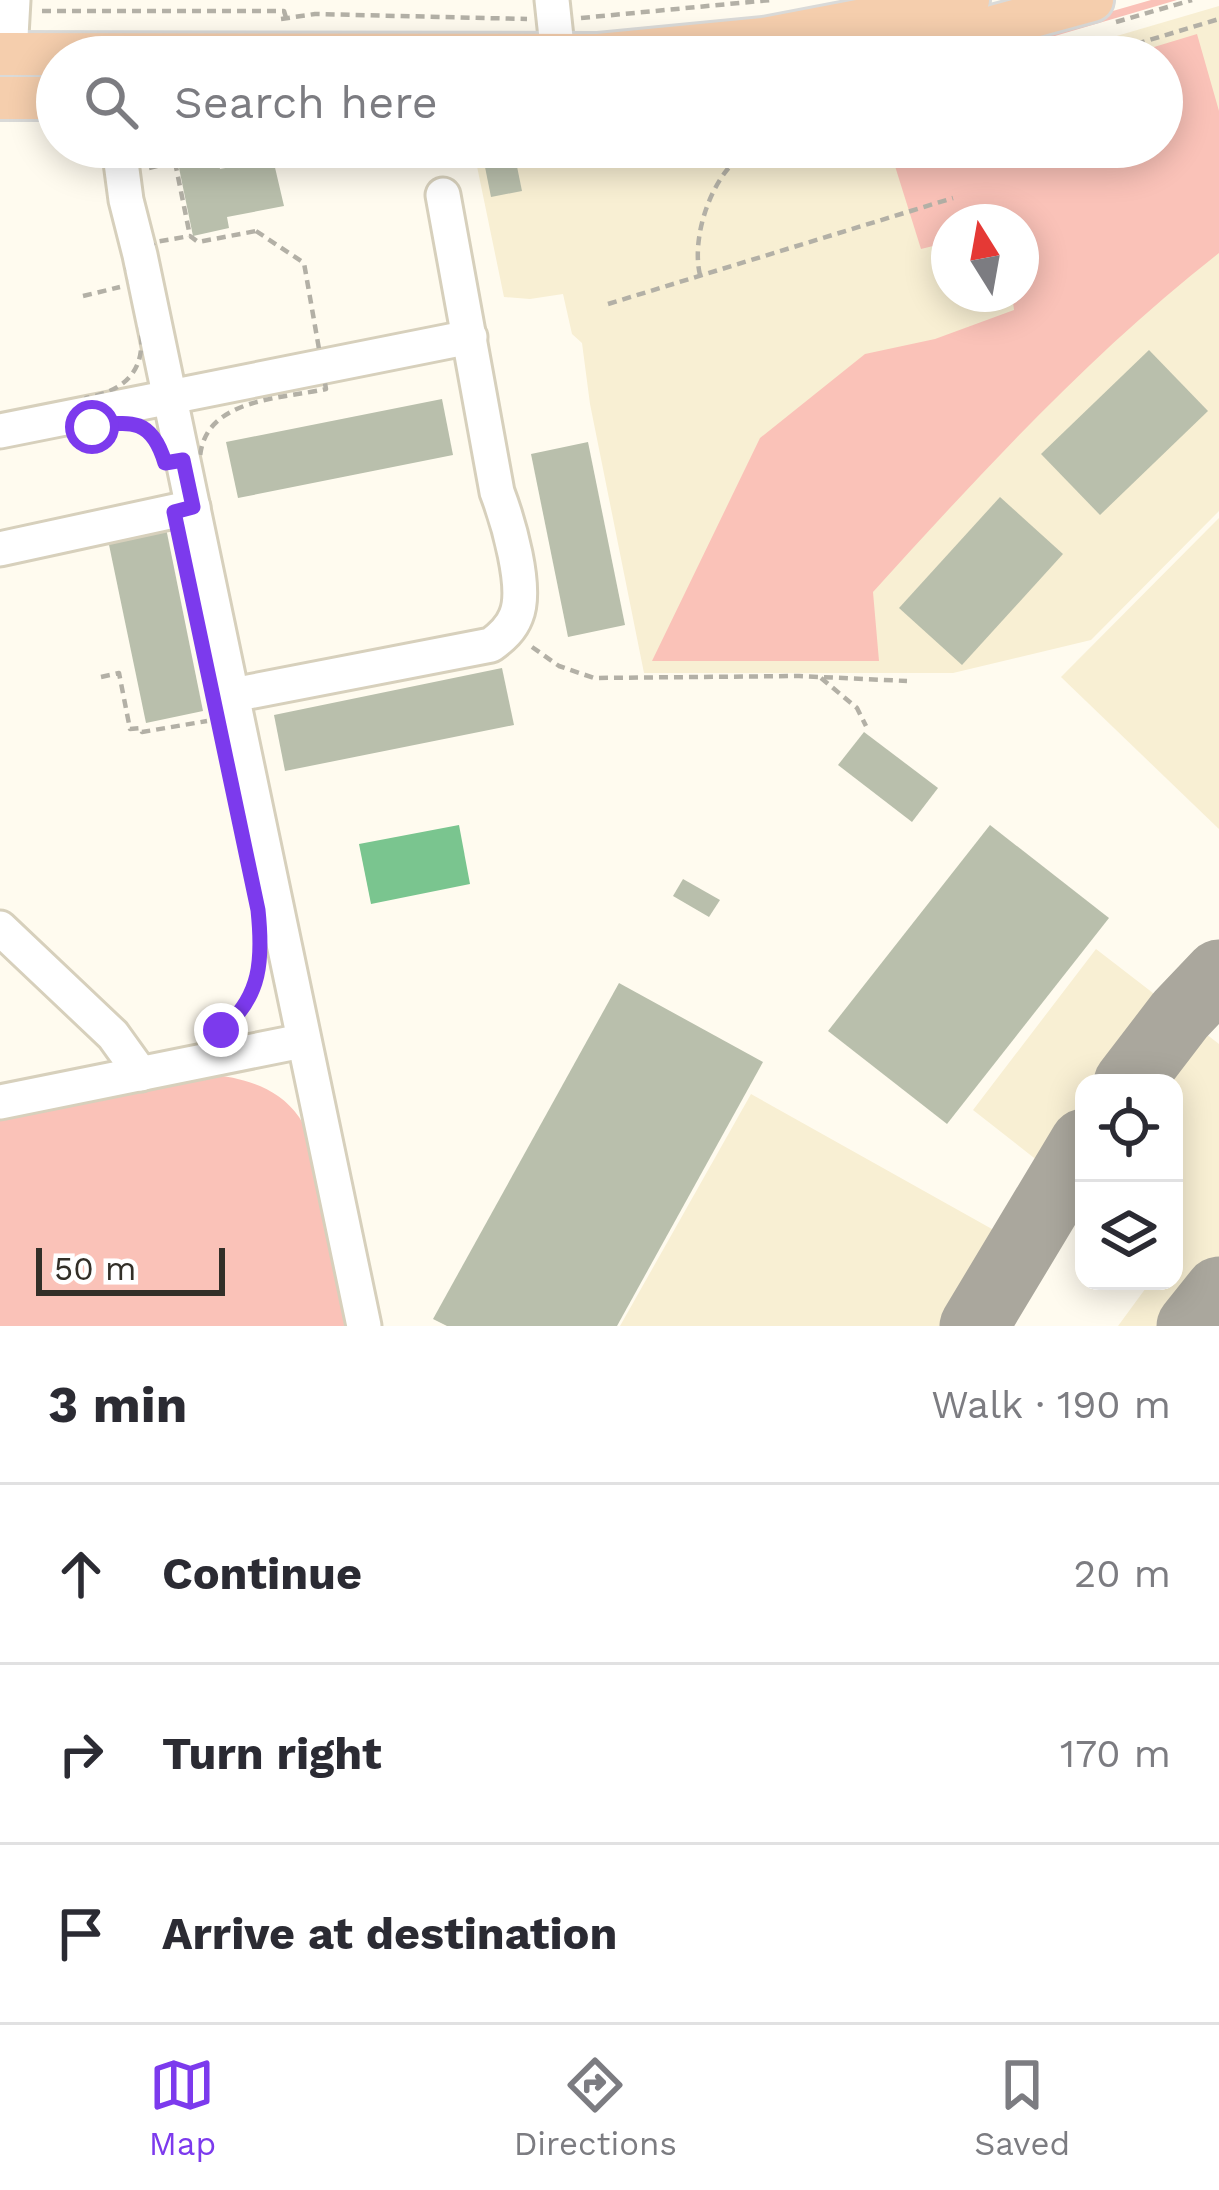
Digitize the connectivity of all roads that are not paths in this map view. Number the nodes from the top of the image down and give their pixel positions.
1 (1092, 0) edge
2 (942, 3) edge
3 (555, 25) edge
4 (13, 28) edge
5 (64, 36) edge
6 (300, 36) edge
7 (597, 36) edge
8 (779, 36) edge
9 (960, 36) edge
10 (0, 98) edge
11 (36, 98) edge
12 (121, 168) edge
13 (443, 195) dead end
14 (470, 337) junction
15 (170, 398) junction
16 (0, 431) edge
17 (193, 507) junction
18 (0, 550) edge
19 (226, 707) junction
20 (0, 928) edge
21 (302, 1041) junction
22 (141, 1074) junction
23 (0, 1102) edge
24 (364, 1326) edge

1 - 9 main road
2 - 8 main road
3 - 6 main road
3 - 7 main road
4 - 5 main road
10 - 11 main road
12 - 15 lane
13 - 14 lane
14 - 15 lane
14 - 19 lane
15 - 16 lane
15 - 17 lane
17 - 18 lane
17 - 19 lane
19 - 21 lane
20 - 22 lane
21 - 22 lane
21 - 24 lane
22 - 23 lane

